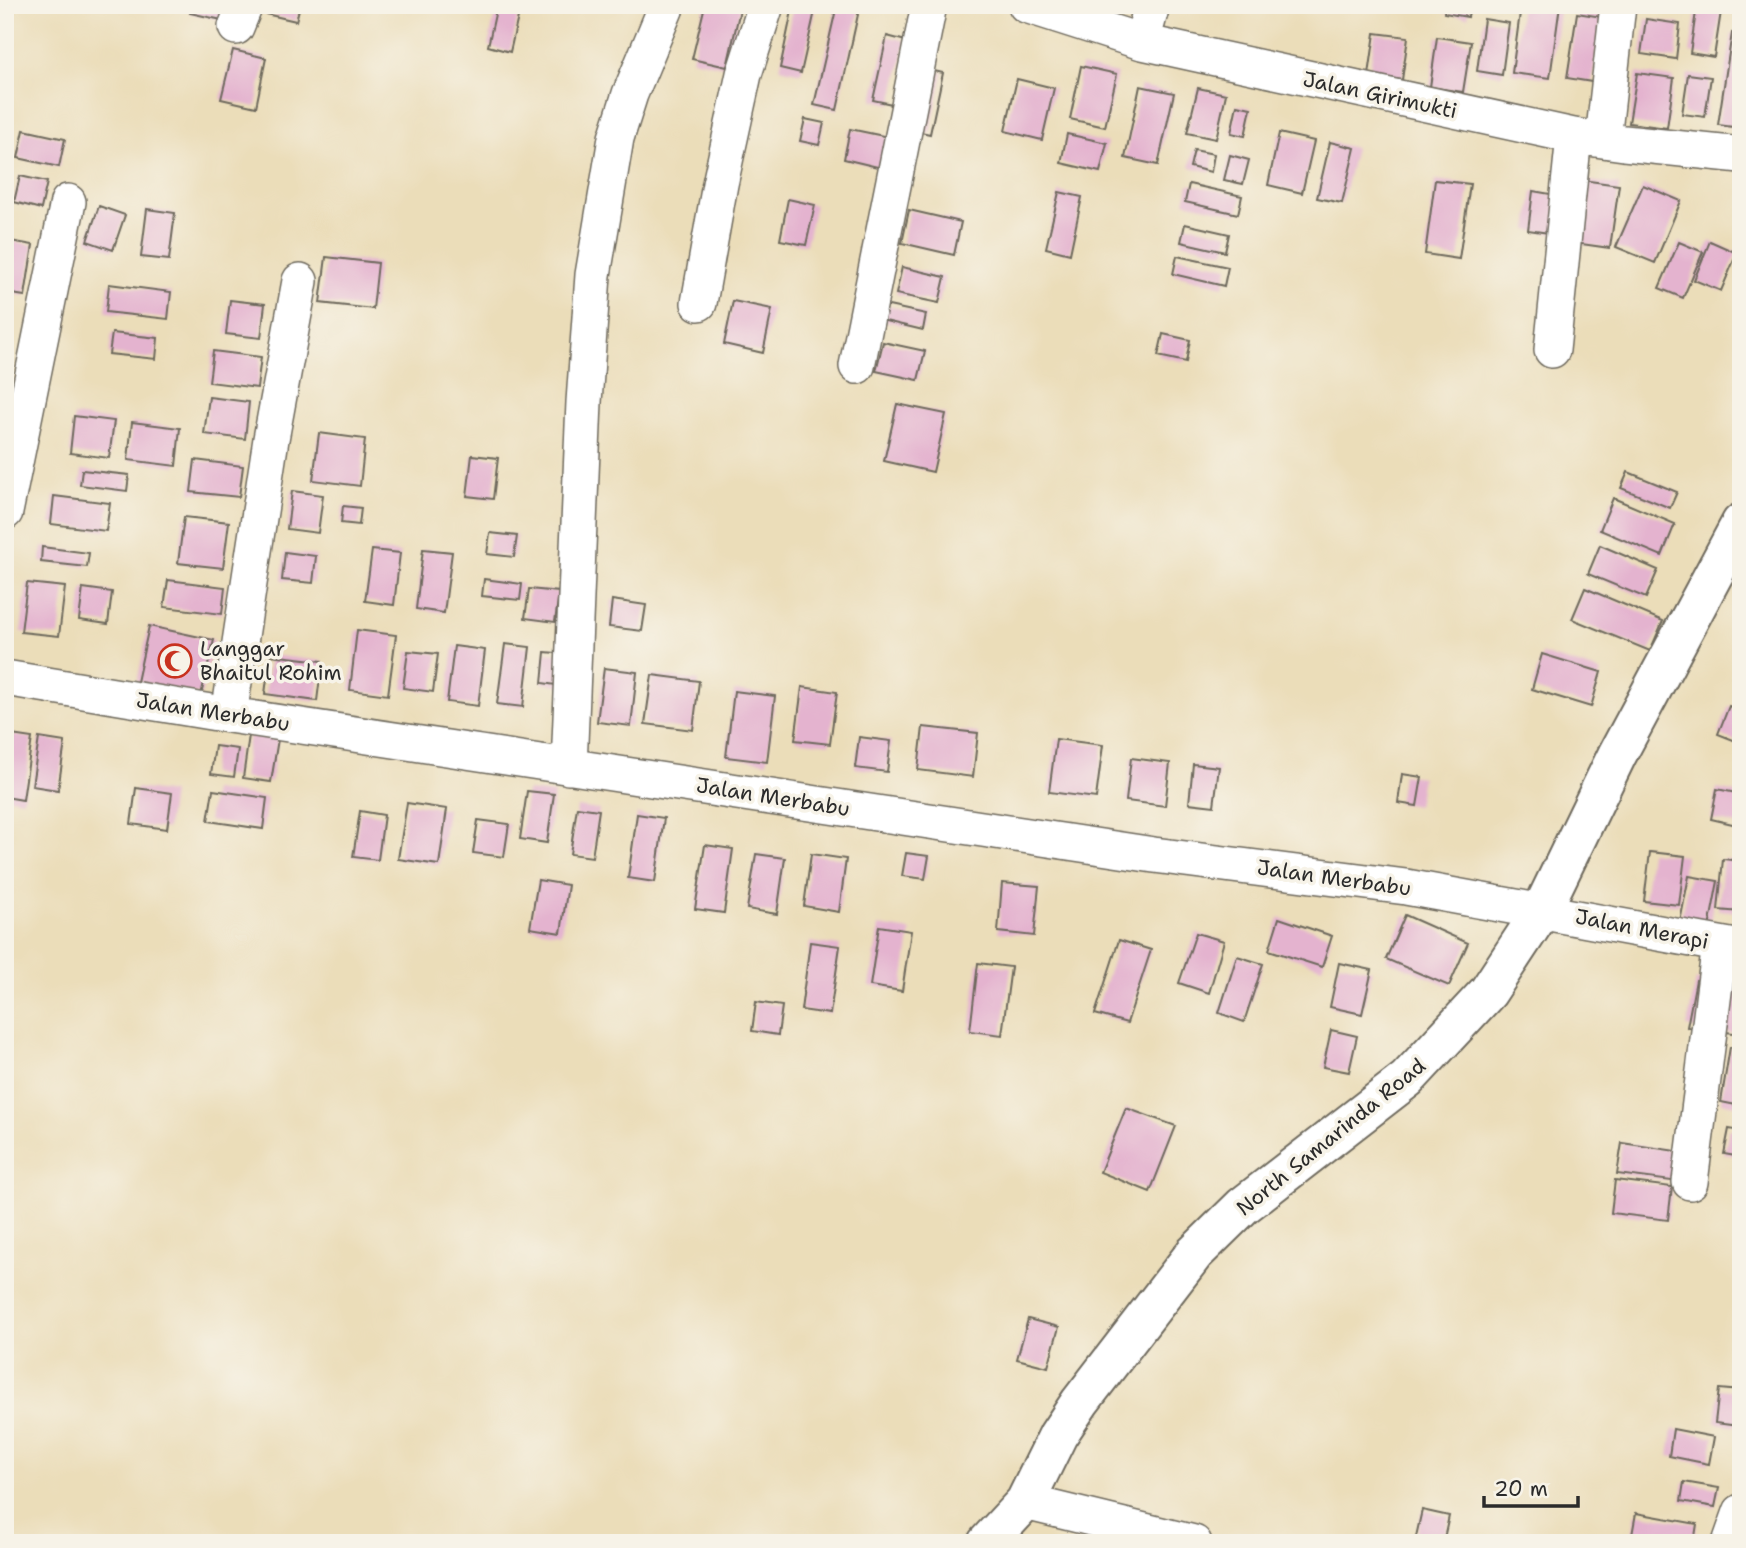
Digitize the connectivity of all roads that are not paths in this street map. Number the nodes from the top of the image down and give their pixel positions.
1 (667, 5) edge
2 (766, 5) edge
3 (929, 5) edge
4 (1026, 5) edge
5 (1152, 5) edge
6 (1618, 5) edge
7 (1142, 42) junction
8 (1589, 138) junction
9 (1741, 155) edge
10 (68, 202) dead end
11 (300, 281) dead end
12 (699, 303) dead end
13 (1552, 350) dead end
14 (857, 366) dead end
15 (5, 512) edge
16 (1741, 523) edge
17 (5, 678) edge
18 (229, 715) junction
19 (569, 766) junction
20 (1542, 911) junction
21 (1730, 946) edge
22 (1690, 1182) dead end
23 (1025, 1502) junction
24 (1741, 1512) edge
25 (987, 1543) edge
26 (1194, 1543) edge
27 (1730, 1543) edge

1 - 19 street
2 - 12 street
3 - 14 street
4 - 7 street, Jalan Girimukti
5 - 7 street
6 - 8 street
7 - 8 street, Jalan Girimukti
8 - 9 street, Jalan Girimukti
8 - 13 street
10 - 15 street
11 - 18 street
16 - 20 highway, North Samarinda Road
17 - 18 street, Jalan Merbabu
18 - 19 street, Jalan Merbabu
19 - 20 street, Jalan Merbabu
20 - 21 street, Jalan Merapi
20 - 23 highway, North Samarinda Road
21 - 22 street
23 - 25 highway, North Samarinda Road
23 - 26 street
24 - 27 street

